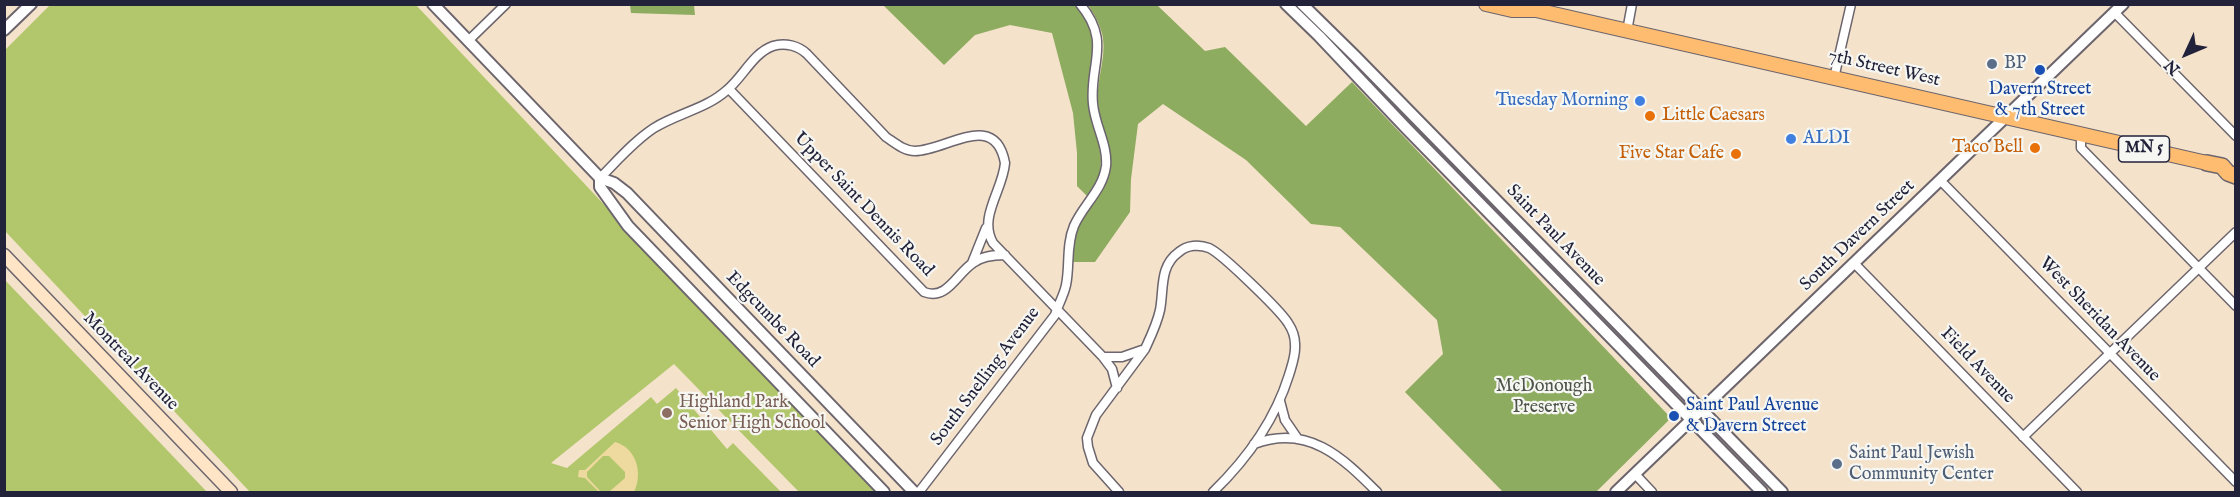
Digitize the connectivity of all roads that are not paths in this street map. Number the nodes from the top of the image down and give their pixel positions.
1 (31, 4) edge
2 (433, 4) edge
3 (506, 4) edge
4 (1080, 4) edge
5 (1286, 4) edge
6 (1302, 4) edge
7 (1486, 4) edge
8 (1632, 4) edge
9 (1851, 4) edge
10 (2123, 4) edge
11 (1530, 7) edge
12 (2115, 13) junction
13 (4, 30) edge
14 (1627, 31) junction
15 (468, 41) junction
16 (1834, 78) junction
17 (729, 89) junction
18 (2006, 116) junction
19 (2081, 134) junction
20 (2235, 136) edge
21 (2222, 164) edge
22 (2235, 176) edge
23 (600, 177) junction
24 (1940, 180) junction
25 (988, 222) junction
26 (2235, 232) edge
27 (4, 255) edge
28 (1005, 255) junction
29 (971, 263) junction
30 (1854, 263) junction
31 (2198, 268) junction
32 (2235, 306) edge
33 (1057, 308) junction
34 (1145, 348) junction
35 (2109, 354) junction
36 (1103, 357) junction
37 (1117, 388) junction
38 (1280, 401) junction
39 (1702, 410) junction
40 (1691, 420) junction
41 (2023, 437) junction
42 (1298, 439) junction
43 (1254, 444) junction
44 (1635, 474) junction
45 (2235, 482) edge
46 (231, 492) edge
47 (884, 492) edge
48 (914, 492) edge
49 (919, 492) edge
50 (1119, 492) edge
51 (1212, 492) edge
52 (1377, 492) edge
53 (1616, 492) edge
54 (1652, 492) edge
55 (1762, 492) edge
56 (1782, 492) edge
57 (2077, 492) edge

1 - 13 street
2 - 15 street, Edgcumbe Road
3 - 15 street
4 - 33 street, South Snelling Avenue
5 - 40 street, Saint Paul Avenue
6 - 39 street, Saint Paul Avenue
7 - 11 main road, 7th Street West / MN 5
8 - 14 street
9 - 16 street
10 - 12 street, South Davern Street
11 - 14 main road, 7th Street West / MN 5
12 - 18 street, South Davern Street
12 - 20 street
14 - 16 main road, 7th Street West / MN 5
15 - 23 street, Edgcumbe Road
16 - 18 main road, 7th Street West / MN 5
17 - 23 street
17 - 25 street
17 - 29 street, Upper Saint Dennis Road
18 - 19 main road, 7th Street West / MN 5
18 - 24 street, South Davern Street
19 - 21 main road, 7th Street West / MN 5
19 - 31 street
21 - 22 highway, MN 5
23 - 47 street, Edgcumbe Road
23 - 48 street, Edgcumbe Road
24 - 30 street, South Davern Street
24 - 35 street, West Sheridan Avenue
25 - 28 street
25 - 29 street
26 - 31 street
27 - 46 main road, Montreal Avenue
28 - 29 street
28 - 33 street
30 - 39 street, South Davern Street
30 - 41 street, Field Avenue
31 - 32 street
31 - 35 street
33 - 36 street
33 - 49 street, South Snelling Avenue
34 - 36 street
34 - 37 street
34 - 38 street
35 - 41 street
35 - 45 street, West Sheridan Avenue
36 - 37 street
37 - 50 street
38 - 42 street
38 - 43 street
39 - 40 street, South Davern Street
39 - 56 street, Saint Paul Avenue
40 - 44 street, South Davern Street
40 - 55 street, Saint Paul Avenue
41 - 57 street, Field Avenue
42 - 43 street
42 - 52 street
43 - 51 street
44 - 53 street, South Davern Street
44 - 54 street

